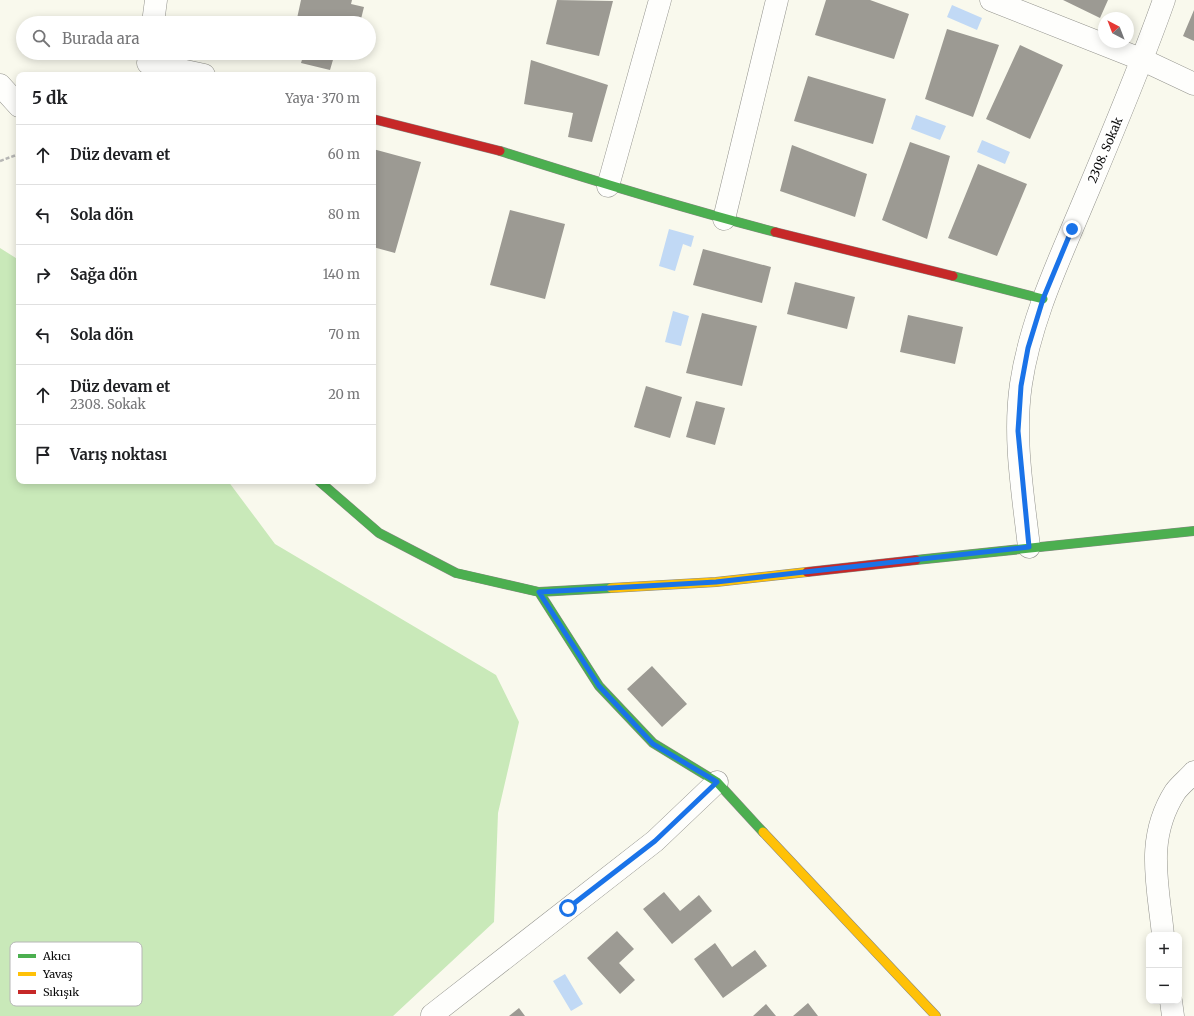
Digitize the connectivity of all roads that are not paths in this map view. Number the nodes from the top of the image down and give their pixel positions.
1 (156, 0) edge
2 (660, 0) edge
3 (777, 0) edge
4 (991, 0) edge
5 (1164, 0) edge
6 (154, 16) edge
7 (1143, 60) junction
8 (148, 64) edge
9 (189, 72) edge
10 (1194, 84) edge
11 (0, 85) edge
12 (16, 103) edge
13 (376, 120) edge
14 (608, 186) junction
15 (724, 219) junction
16 (1043, 299) junction
17 (322, 484) edge
18 (1194, 531) edge
19 (1029, 547) junction
20 (539, 592) junction
21 (1194, 772) edge
22 (717, 782) junction
23 (1164, 932) edge
24 (1171, 1004) edge
25 (433, 1016) edge
26 (936, 1016) edge
27 (1173, 1016) edge

1 - 6 street
2 - 14 street
3 - 15 street
4 - 7 street
5 - 7 street, 2308. Sokak
7 - 10 street
7 - 16 street, 2308. Sokak
8 - 9 street
11 - 12 street
13 - 14 street
14 - 15 street
15 - 16 street
16 - 19 street, 2308. Sokak
17 - 20 street
18 - 19 street
19 - 20 street
20 - 22 street
21 - 23 street
22 - 25 street
22 - 26 street
24 - 27 street

